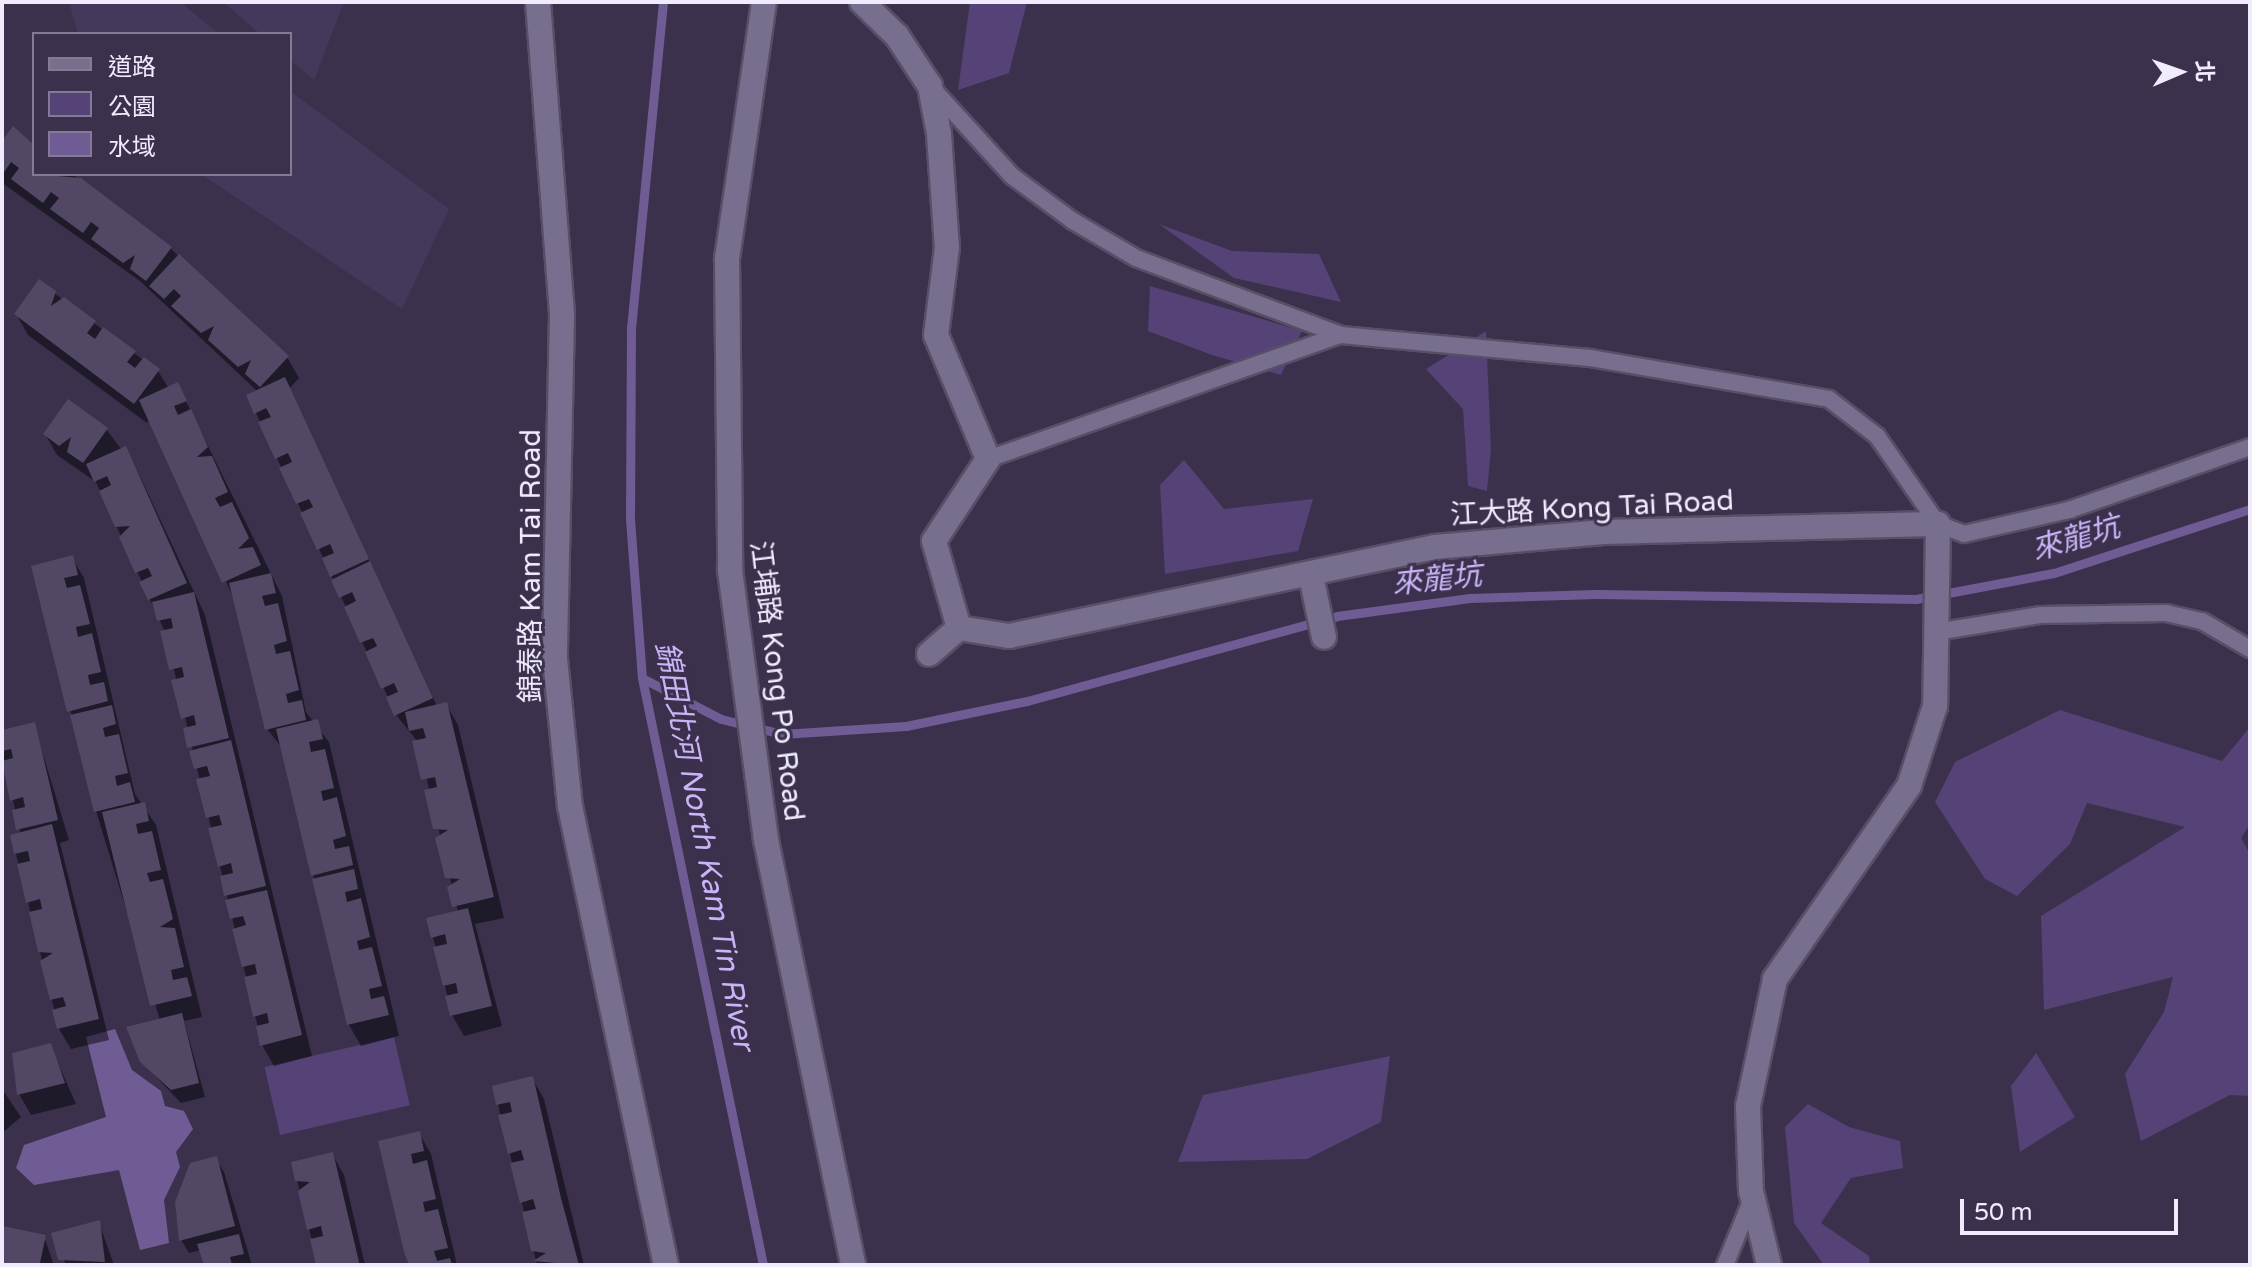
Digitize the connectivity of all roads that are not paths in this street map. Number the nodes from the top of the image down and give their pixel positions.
1 (538, 2) edge
2 (764, 2) edge
3 (862, 2) edge
4 (930, 86) junction
5 (1341, 335) junction
6 (2250, 447) edge
7 (988, 459) junction
8 (1938, 524) junction
9 (1311, 576) junction
10 (1937, 623) junction
11 (959, 628) junction
12 (1324, 637) dead end
13 (2250, 649) edge
14 (929, 654) dead end
15 (1751, 1191) junction
16 (666, 1265) edge
17 (853, 1265) edge
18 (1725, 1265) edge
19 (1769, 1265) edge

1 - 16 street, 錦泰路 Kam Tai Road
2 - 17 street, 江埔路 Kong Po Road
3 - 4 street
4 - 5 lane
4 - 7 street
5 - 7 lane
5 - 8 lane
6 - 8 lane
7 - 11 street
8 - 9 street, 江大路 Kong Tai Road
8 - 10 street
9 - 11 street, 江大路 Kong Tai Road
9 - 12 street
10 - 13 lane
10 - 15 street
11 - 14 street
15 - 18 lane
15 - 19 street

